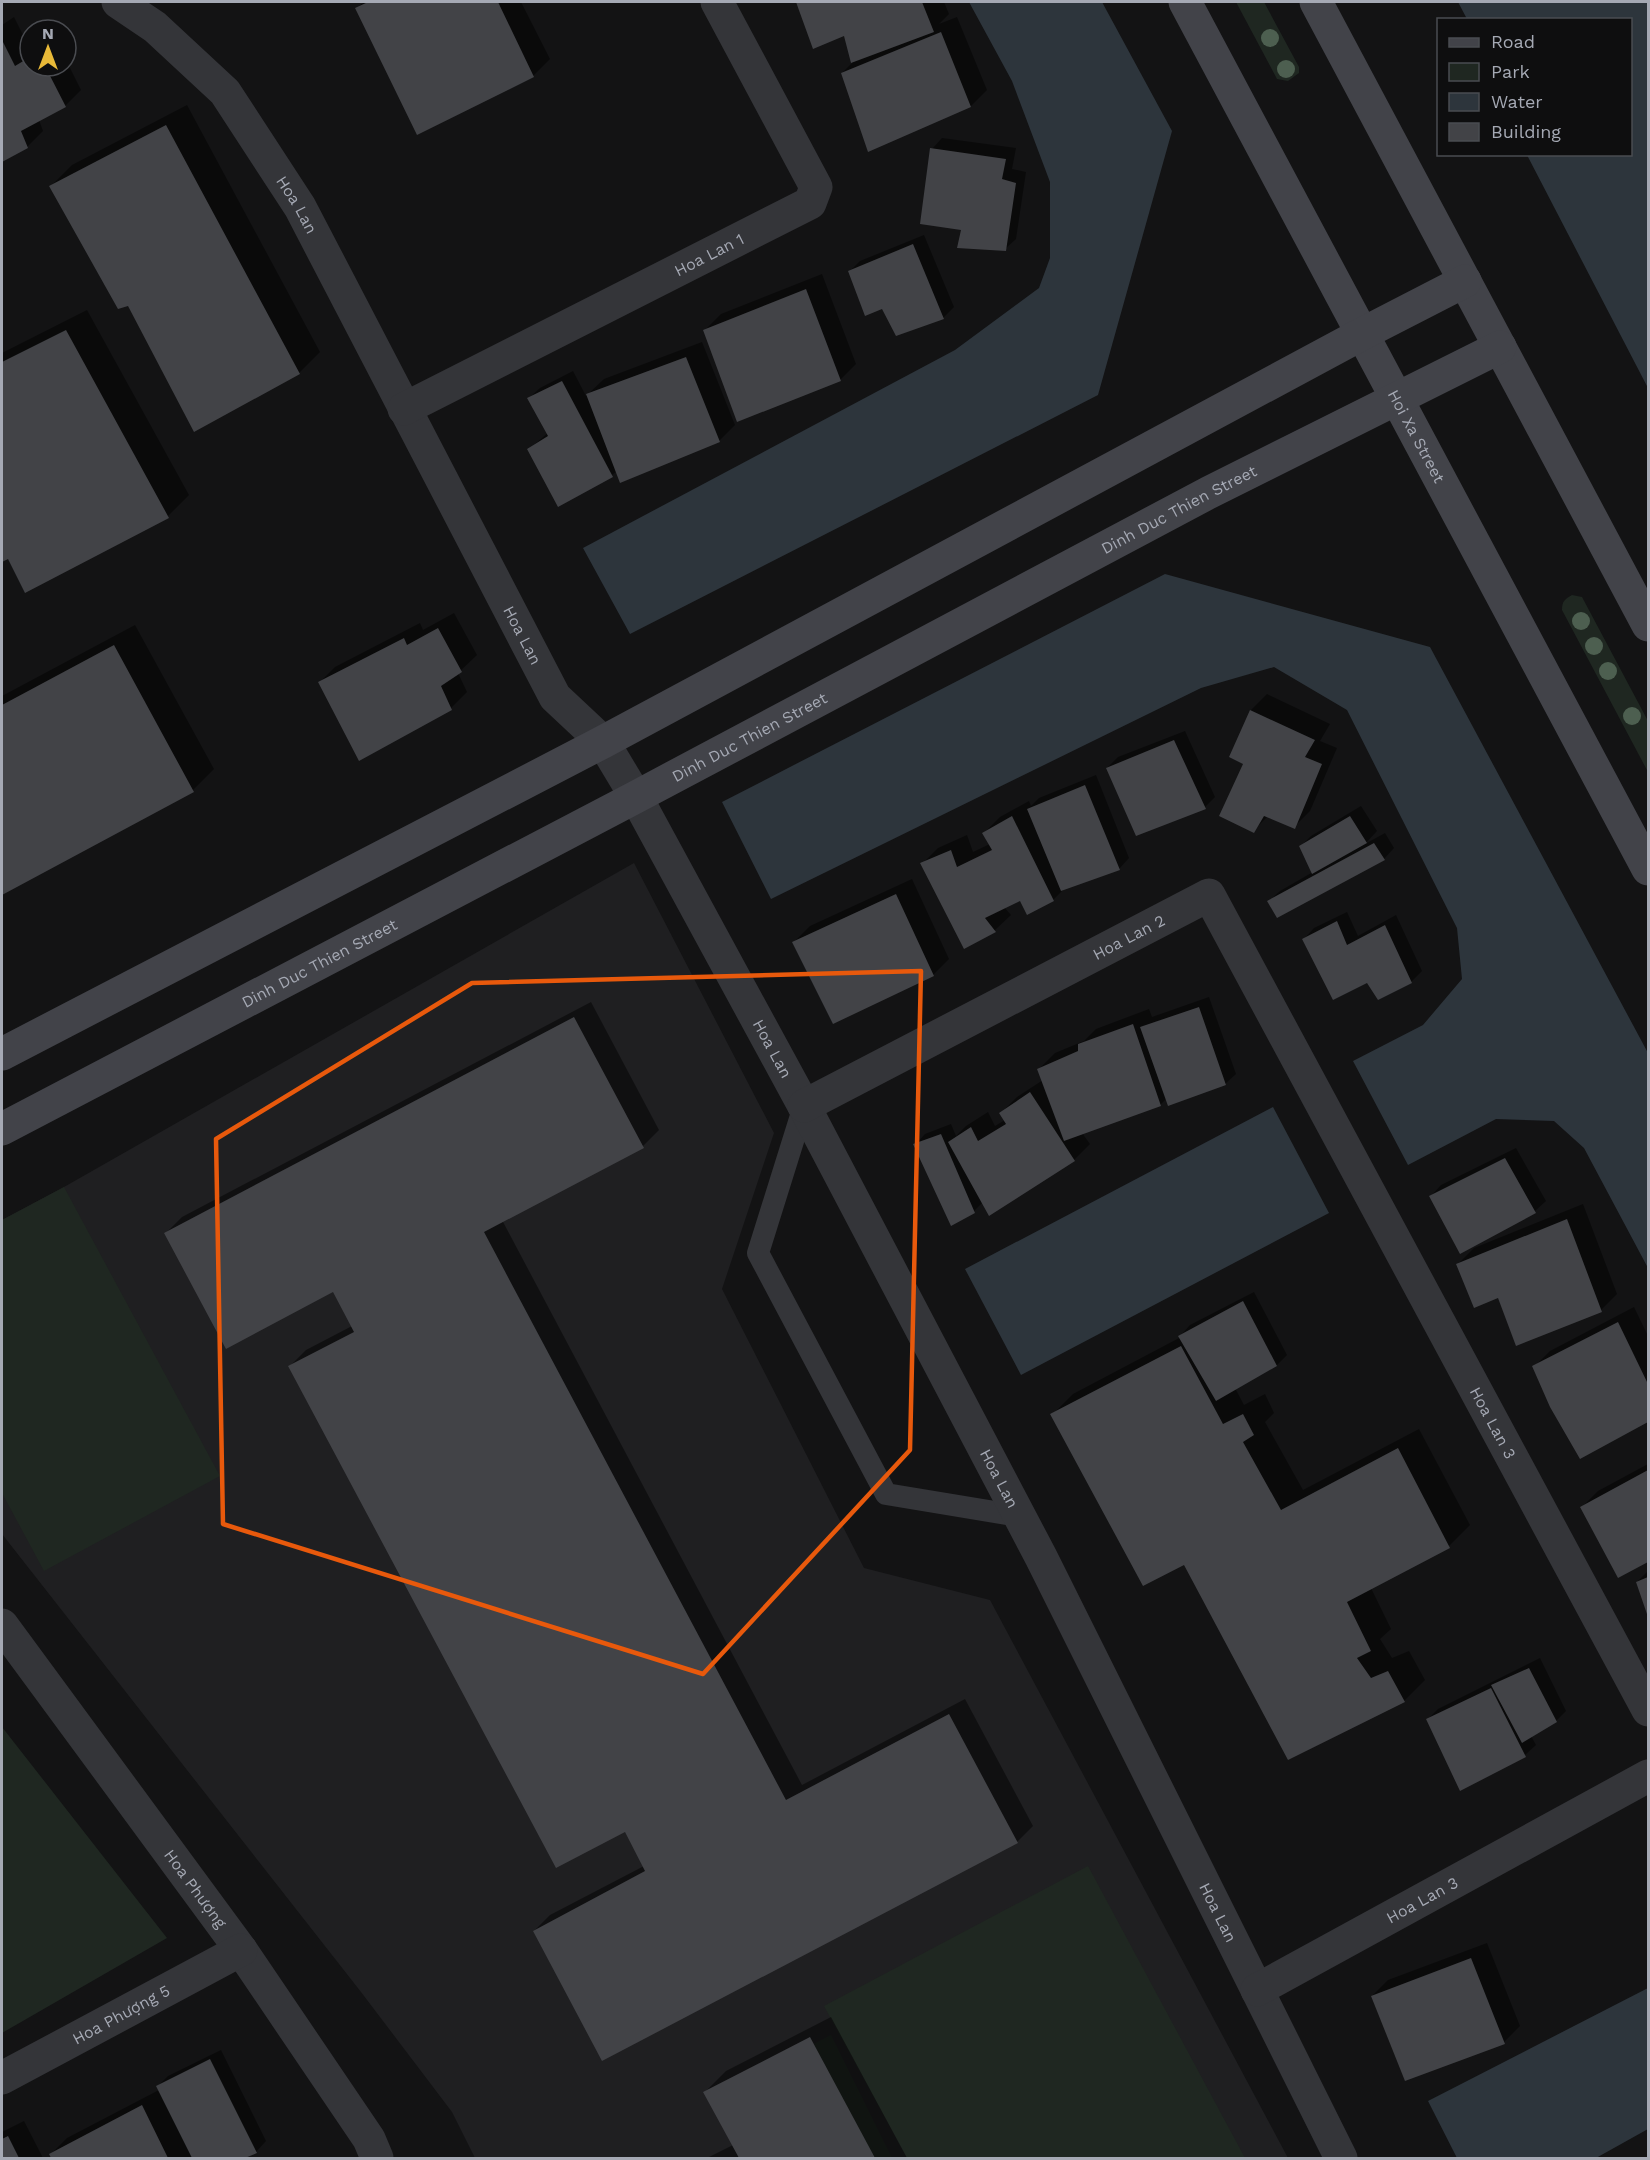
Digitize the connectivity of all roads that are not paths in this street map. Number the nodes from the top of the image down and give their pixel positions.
1 (118, 2) edge
2 (717, 2) edge
3 (1185, 2) edge
4 (1316, 2) edge
5 (1465, 281) junction
6 (1362, 334) junction
7 (1500, 347) junction
8 (1397, 399) junction
9 (404, 409) junction
10 (1648, 625) edge
11 (603, 742) junction
12 (636, 797) junction
13 (1648, 869) edge
14 (2, 1054) edge
15 (804, 1106) junction
16 (2, 1129) edge
17 (1340, 1136) joint
18 (1019, 1516) junction
19 (2, 1625) edge
20 (1648, 1710) edge
21 (1648, 1776) edge
22 (241, 1950) junction
23 (1257, 1990) junction
24 (2, 2078) edge
25 (377, 2158) edge
26 (1341, 2158) edge

1 - 9 street, Hoa Lan
2 - 9 street, Hoa Lan 1
3 - 6 street, Hoi Xa Street
4 - 5 street
5 - 6 street
5 - 7 street
6 - 8 street, Hoi Xa Street
6 - 11 street
7 - 8 street, Dinh Duc Thien Street
7 - 10 street
8 - 12 street, Dinh Duc Thien Street
8 - 13 street, Hoi Xa Street
9 - 11 street, Hoa Lan
11 - 12 street, Hoa Lan
11 - 14 street
12 - 15 street, Hoa Lan
12 - 16 street, Dinh Duc Thien Street
15 - 17 street, Hoa Lan 2
15 - 18 street, Hoa Lan
15 - 18 lane
17 - 20 street, Hoa Lan 3
18 - 23 street, Hoa Lan
19 - 22 street, Hoa Phượng
21 - 23 street, Hoa Lan 3
22 - 24 street, Hoa Phượng 5
22 - 25 street, Hoa Phượng
23 - 26 street, Hoa Lan

